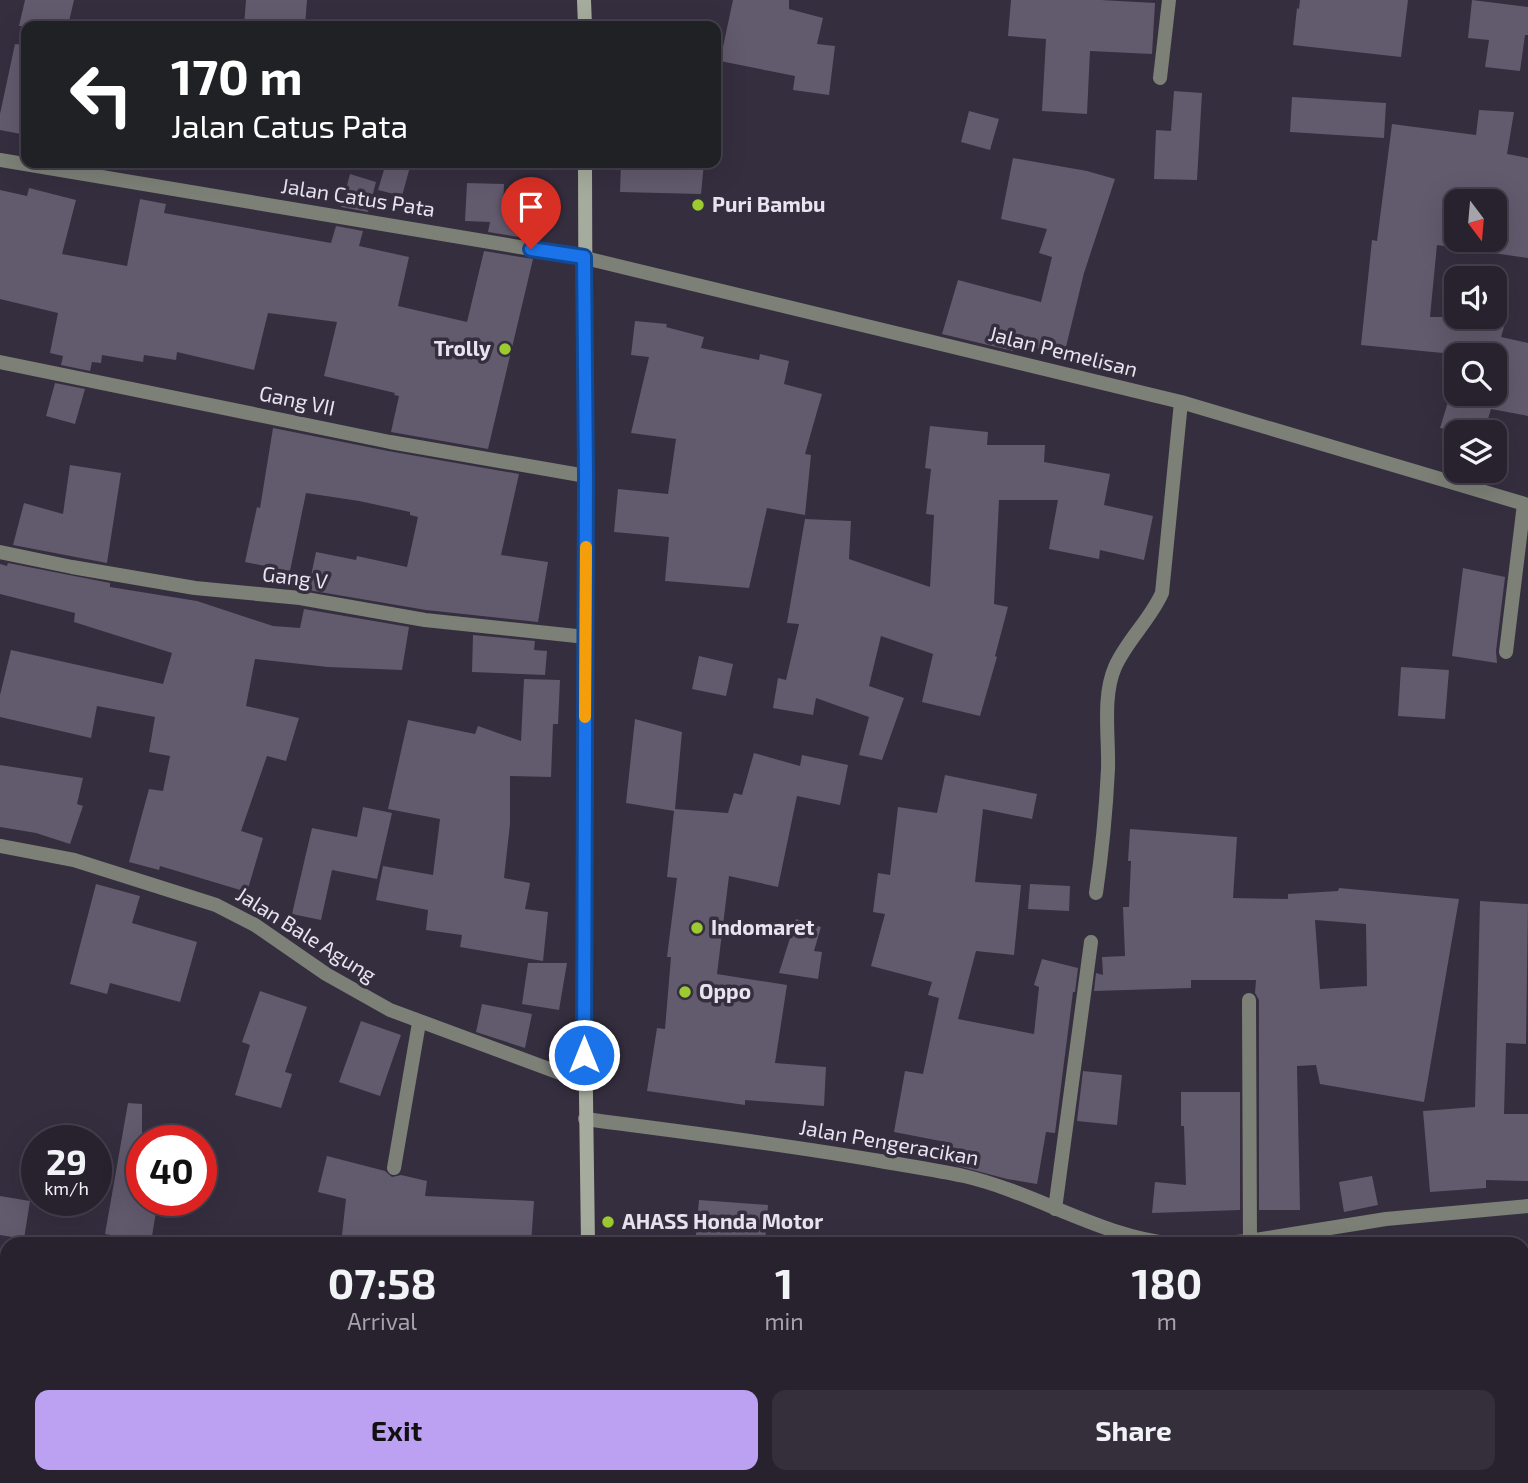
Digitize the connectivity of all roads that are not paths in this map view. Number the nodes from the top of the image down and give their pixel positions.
1 (584, 0) edge
2 (1169, 0) edge
3 (585, 21) edge
4 (1160, 78) dead end
5 (0, 160) edge
6 (21, 163) edge
7 (48, 168) edge
8 (585, 168) edge
9 (584, 257) junction
10 (0, 362) edge
11 (1181, 402) junction
12 (586, 476) junction
13 (1526, 504) edge
14 (0, 552) edge
15 (586, 638) junction
16 (1506, 652) dead end
17 (0, 846) edge
18 (1096, 893) dead end
19 (1091, 942) dead end
20 (1249, 1000) dead end
21 (419, 1023) junction
22 (584, 1082) junction
23 (585, 1119) junction
24 (394, 1168) dead end
25 (1528, 1206) edge
26 (1055, 1209) junction
27 (588, 1237) edge
28 (1130, 1237) edge
29 (1250, 1237) edge
30 (1284, 1237) edge

1 - 3 street
2 - 4 street
5 - 6 street, Jalan Catus Pata
7 - 9 street, Jalan Catus Pata
8 - 9 street
9 - 11 street, Jalan Pemelisan
9 - 12 street
10 - 12 street, Gang VII
11 - 13 street, Jalan Pemelisan
11 - 18 street
12 - 15 street
13 - 16 street
14 - 15 street, Gang V
15 - 22 street
17 - 21 street, Jalan Bale Agung
19 - 26 street
20 - 29 street
21 - 22 street, Jalan Bale Agung
21 - 24 street
22 - 23 street
23 - 26 street, Jalan Pengeracikan
23 - 27 street
25 - 30 street
26 - 28 street, Jalan Pengeracikan

